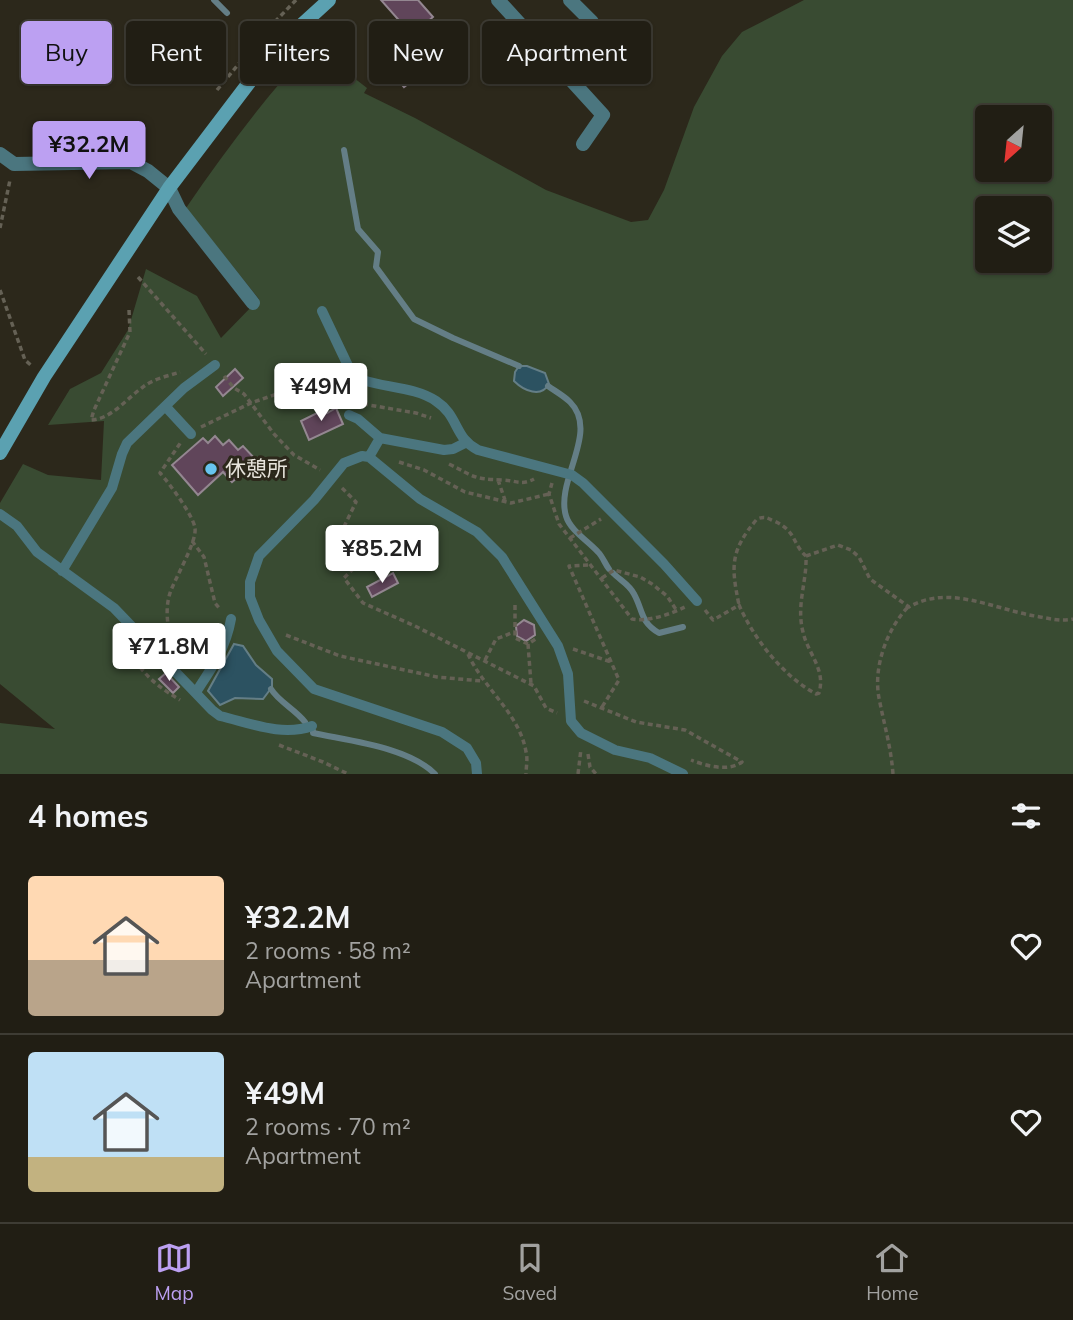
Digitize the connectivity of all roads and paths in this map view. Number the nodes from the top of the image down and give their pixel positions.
1 (329, 0) edge
2 (498, 0) edge
3 (570, 0) edge
4 (590, 21) edge
5 (583, 144) dead end
6 (0, 154) edge
7 (14, 164) junction
8 (169, 188) junction
9 (0, 228) edge
10 (138, 277) dead end
11 (0, 290) edge
12 (253, 303) dead end
13 (130, 310) dead end
14 (322, 311) dead end
15 (207, 356) dead end
16 (215, 365) dead end
17 (188, 370) dead end
18 (44, 377) junction
19 (234, 388) dead end
20 (251, 403) junction
21 (166, 407) junction
22 (349, 415) dead end
23 (191, 434) junction
24 (380, 438) junction
25 (465, 443) junction
26 (0, 453) edge
27 (373, 461) junction
28 (444, 461) dead end
29 (560, 472) junction
30 (331, 478) junction
31 (498, 480) junction
32 (549, 494) junction
33 (505, 500) junction
34 (611, 512) junction
35 (0, 513) edge
36 (570, 538) junction
37 (192, 541) junction
38 (806, 555) junction
39 (588, 565) junction
40 (62, 570) junction
41 (602, 578) junction
42 (696, 601) junction
43 (739, 605) junction
44 (909, 607) junction
45 (677, 611) junction
46 (231, 619) joint
47 (516, 619) dead end
48 (1073, 619) edge
49 (216, 629) dead end
50 (167, 630) junction
51 (549, 631) junction
52 (514, 632) junction
53 (268, 636) junction
54 (528, 644) junction
55 (558, 645) junction
56 (467, 652) junction
57 (484, 661) junction
58 (167, 662) junction
59 (611, 662) junction
60 (482, 681) junction
61 (531, 684) junction
62 (196, 692) junction
63 (569, 696) junction
64 (601, 708) junction
65 (571, 722) junction
66 (312, 726) dead end
67 (585, 736) junction
68 (682, 757) dead end
69 (477, 774) edge
70 (526, 774) edge
71 (578, 774) edge
72 (596, 774) edge
73 (683, 774) edge
74 (893, 774) edge

1 - 8 street
2 - 5 street
3 - 4 street
6 - 7 street
7 - 8 street
7 - 9 path
8 - 12 street
8 - 18 street
10 - 15 path
11 - 18 path
13 - 17 path
14 - 25 lane
16 - 21 lane
18 - 26 street
19 - 20 path
20 - 23 path
20 - 30 path
21 - 23 lane
21 - 40 lane
22 - 24 lane
23 - 37 path
24 - 25 lane
24 - 27 lane
25 - 29 lane
27 - 30 lane
27 - 33 path
27 - 51 lane
28 - 31 path
29 - 31 path
29 - 32 path
29 - 34 lane
30 - 53 lane
30 - 56 path
31 - 33 path
32 - 33 path
32 - 36 path
34 - 36 path
34 - 42 lane
35 - 40 lane
36 - 39 path
37 - 46 path
37 - 50 path
38 - 43 path
38 - 43 path
38 - 44 path
39 - 41 path
39 - 59 path
40 - 58 lane
41 - 45 path
41 - 45 path
42 - 43 path
42 - 45 path
44 - 48 path
44 - 74 path
46 - 62 lane
47 - 52 path
49 - 50 path
50 - 58 path
51 - 54 path
51 - 55 lane
52 - 54 path
52 - 57 path
53 - 60 path
53 - 69 lane
54 - 61 path
55 - 59 path
55 - 63 lane
56 - 57 path
56 - 60 path
57 - 61 path
58 - 62 lane
59 - 64 path
60 - 70 path
61 - 65 path
62 - 66 lane
63 - 64 path
63 - 65 lane
64 - 68 path
65 - 67 lane
67 - 71 path
67 - 72 path
67 - 73 lane

